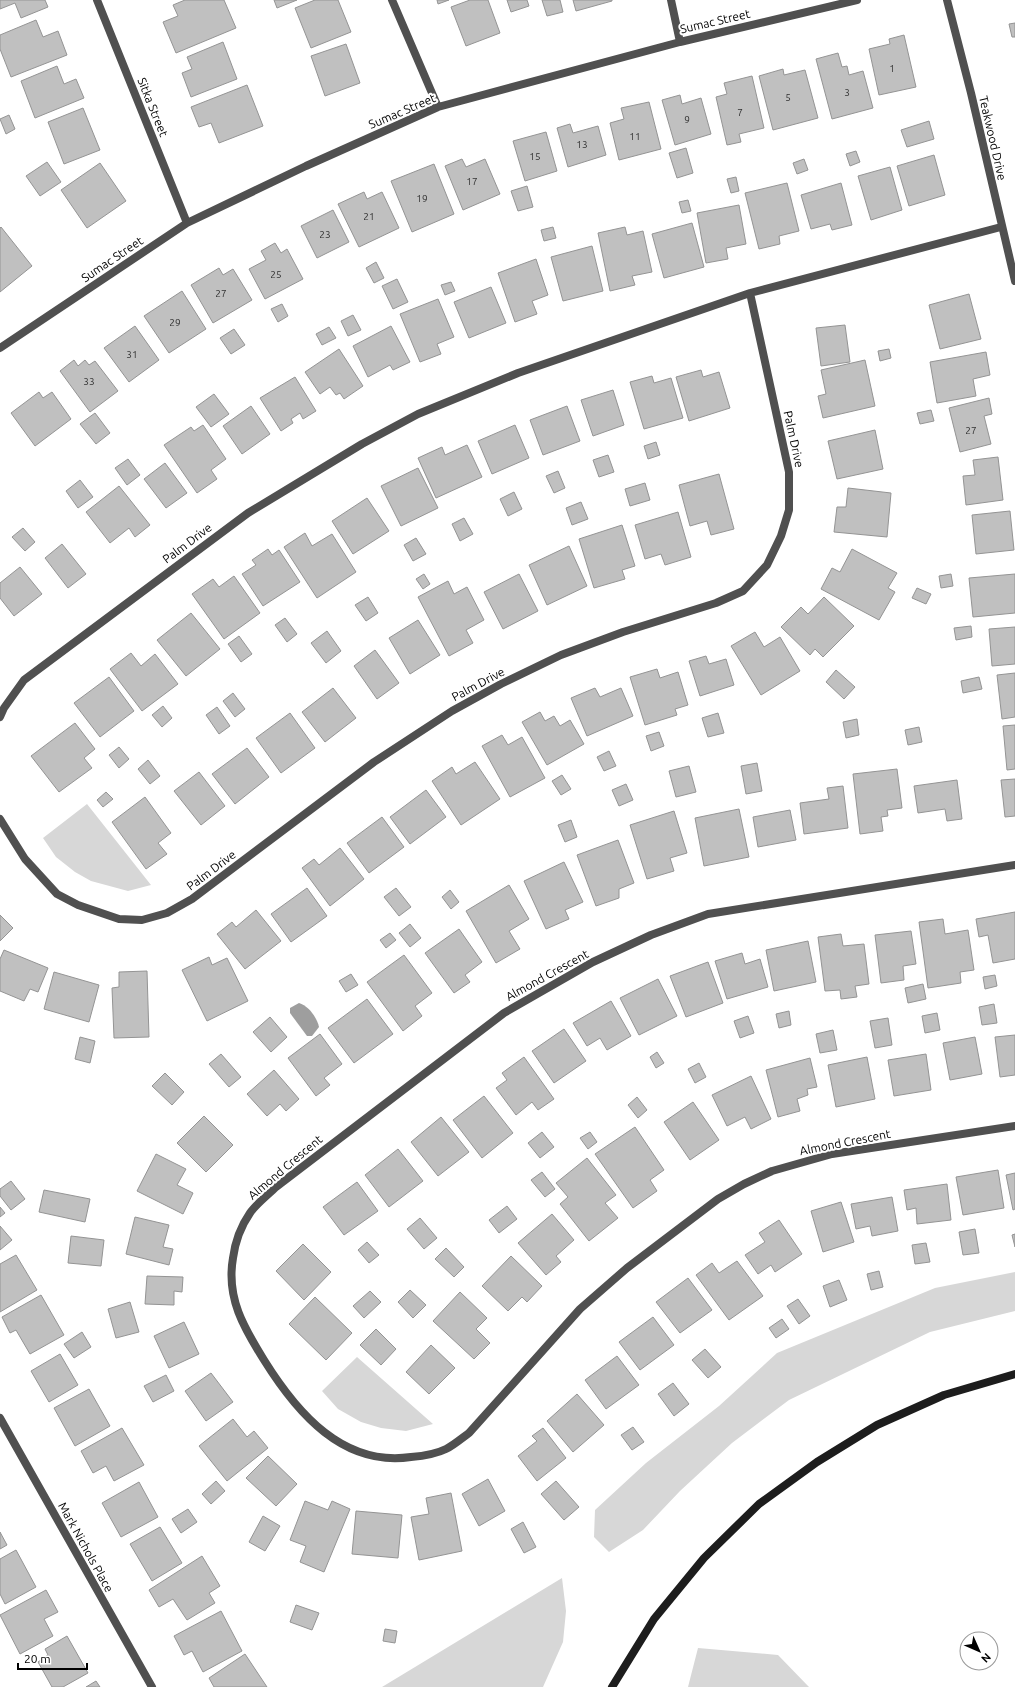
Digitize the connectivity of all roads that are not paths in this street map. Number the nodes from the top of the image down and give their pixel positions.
1 (98, 0) edge
2 (392, 0) edge
3 (671, 0) edge
4 (857, 0) edge
5 (947, 0) edge
6 (680, 42) junction
7 (438, 107) junction
8 (187, 224) junction
9 (1001, 227) junction
10 (1015, 281) edge
11 (750, 293) junction
12 (0, 348) edge
13 (0, 718) edge
14 (0, 819) edge
15 (1015, 864) edge
16 (1015, 1126) edge
17 (1015, 1374) edge
18 (0, 1418) edge
19 (152, 1687) edge
20 (612, 1687) edge

1 - 8 street, Sitka Street
2 - 7 street
3 - 6 street
4 - 6 street, Sumac Street
5 - 9 street, Teakwood Drive
6 - 7 street, Sumac Street
7 - 8 street, Sumac Street
8 - 12 street, Sumac Street
9 - 10 street, Teakwood Drive
9 - 11 street, Palm Drive
11 - 13 street, Palm Drive
11 - 14 street, Palm Drive
15 - 16 street, Almond Crescent
17 - 20 main road
18 - 19 street, Mark Nichols Place

